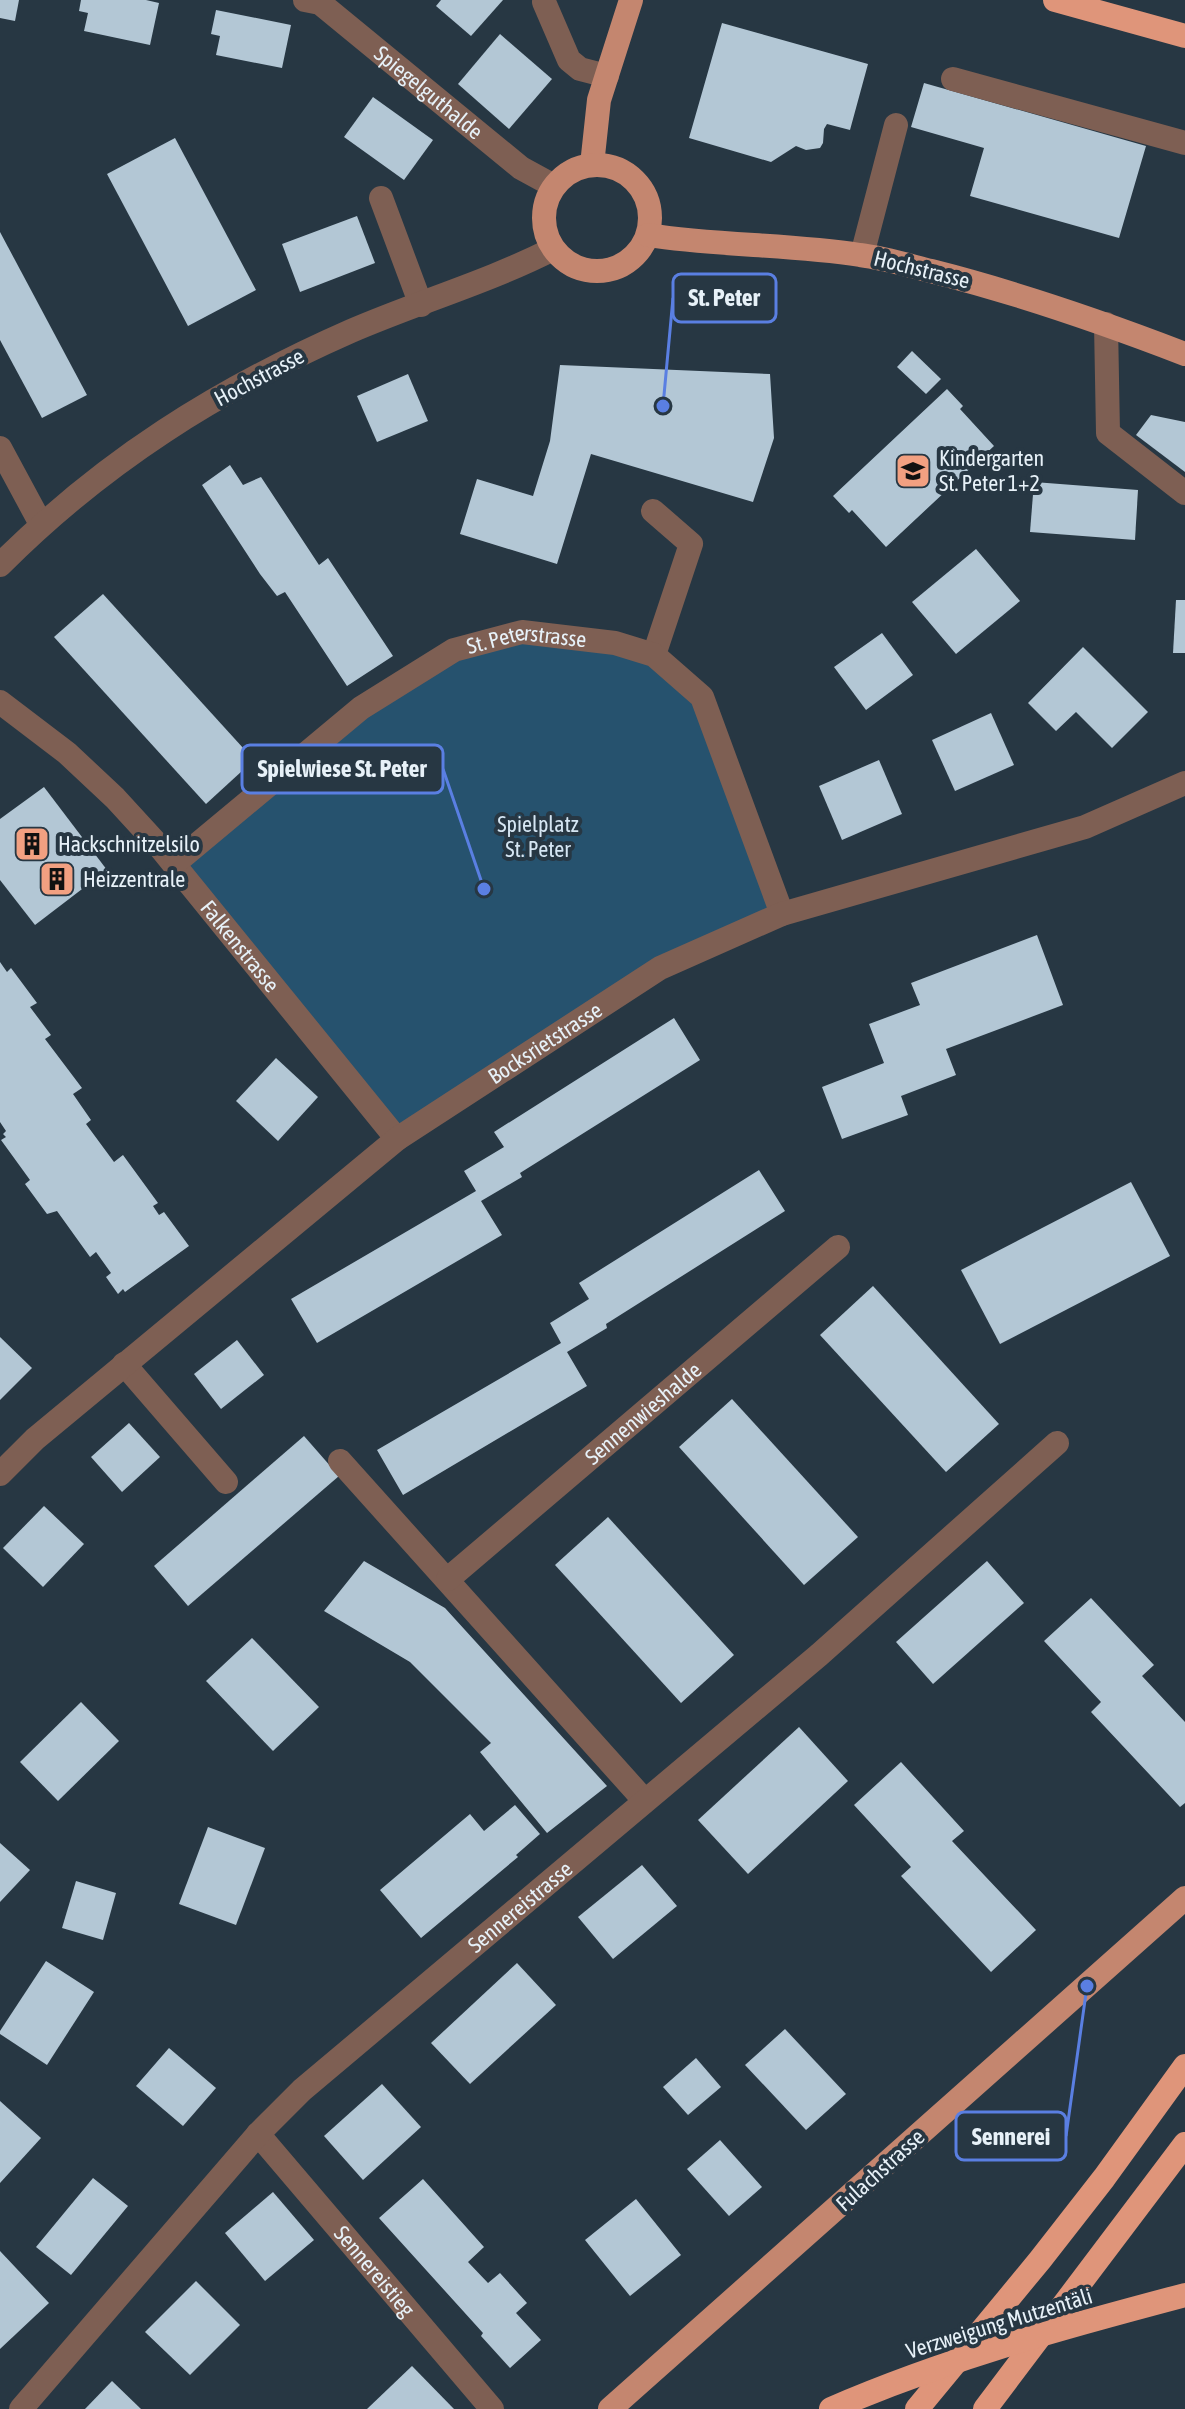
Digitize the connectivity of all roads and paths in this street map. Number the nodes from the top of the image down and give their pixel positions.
1 (305, 0) edge
2 (631, 0) edge
3 (1055, 0) edge
4 (544, 2) edge
5 (1185, 36) edge
6 (607, 76) junction
7 (953, 79) dead end
8 (896, 125) dead end
9 (1185, 143) edge
10 (592, 165) junction
11 (554, 186) junction
12 (381, 198) dead end
13 (648, 235) junction
14 (553, 249) junction
15 (862, 255) junction
16 (421, 305) junction
17 (1106, 324) junction
18 (1185, 354) edge
19 (0, 448) edge
20 (1185, 493) edge
21 (653, 511) dead end
22 (41, 524) junction
23 (0, 565) edge
24 (654, 655) junction
25 (0, 702) edge
26 (1185, 783) edge
27 (175, 863) junction
28 (782, 914) junction
29 (397, 1139) junction
30 (838, 1247) dead end
31 (124, 1364) junction
32 (1057, 1443) dead end
33 (340, 1461) dead end
34 (0, 1474) edge
35 (226, 1482) dead end
36 (448, 1579) junction
37 (644, 1800) junction
38 (1185, 1898) edge
39 (1185, 2066) edge
40 (258, 2134) junction
41 (1185, 2144) edge
42 (1185, 2295) edge
43 (21, 2409) edge
44 (492, 2409) edge
45 (610, 2409) edge
46 (831, 2409) edge
47 (917, 2409) edge
48 (985, 2409) edge

1 - 11 street, Spiegelguthalde
2 - 6 main road
3 - 5 highway
4 - 6 street
6 - 10 main road
7 - 9 street
8 - 15 street
10 - 11 main road
10 - 13 main road
11 - 14 main road
12 - 16 street
13 - 14 main road
13 - 15 main road, Hochstrasse
14 - 16 street, Hochstrasse
15 - 17 main road, Hochstrasse
16 - 22 street, Hochstrasse
17 - 18 main road, Hochstrasse
17 - 20 street
19 - 22 street
21 - 24 street
22 - 23 street, Hochstrasse
24 - 27 street, St. Peterstrasse
24 - 28 street, St. Peterstrasse
25 - 27 street, Falkenstrasse
26 - 28 street, Bocksrietstrasse
27 - 29 street, Falkenstrasse
28 - 29 street, Bocksrietstrasse
29 - 31 street, Bocksrietstrasse
30 - 36 street, Sennenwieshalde
31 - 34 street, Bocksrietstrasse
31 - 35 street
32 - 37 street, Sennereistrasse
33 - 36 street
36 - 37 street
37 - 40 street, Sennereistrasse
38 - 45 main road, Fulachstrasse
39 - 47 highway
40 - 43 street, Sennereistrasse
40 - 44 street, Sennereistieg
41 - 48 highway
42 - 46 highway, Verzweigung Mutzentäli, bridge

